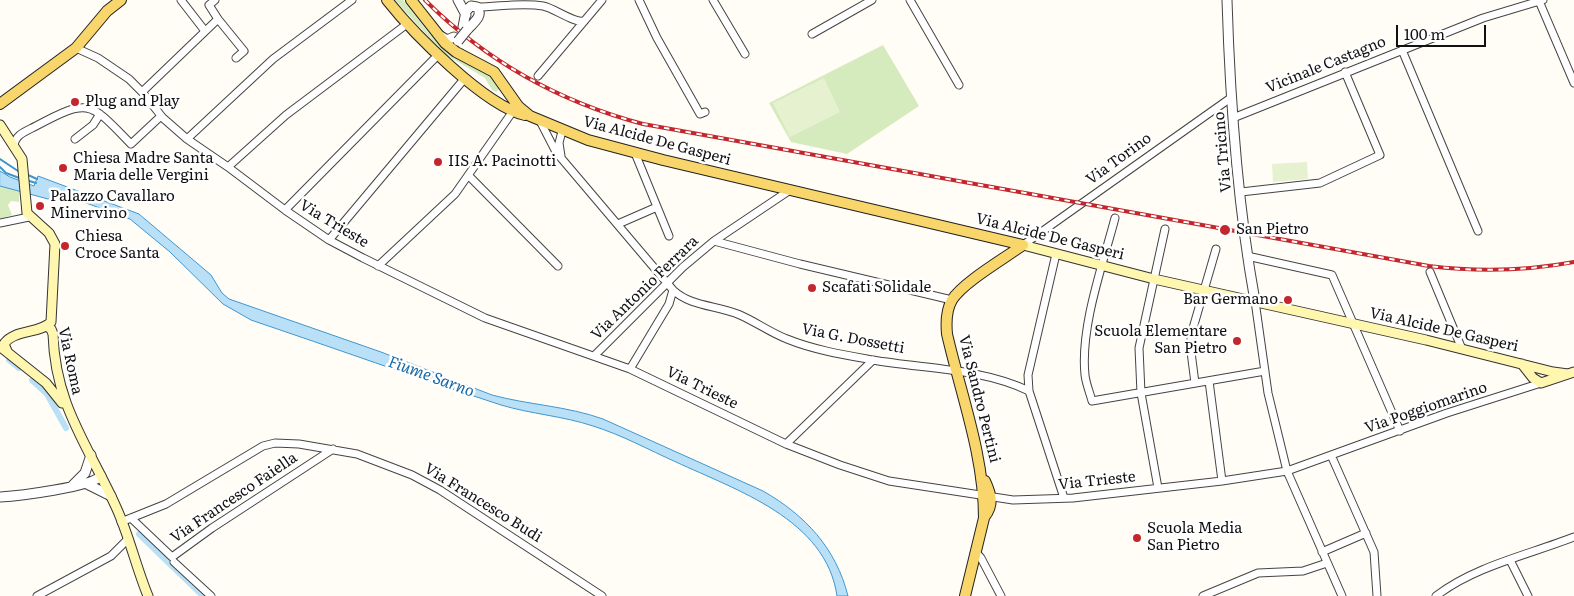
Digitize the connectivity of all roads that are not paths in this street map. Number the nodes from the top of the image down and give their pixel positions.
1 (121, 0) edge
2 (182, 0) edge
3 (215, 0) edge
4 (352, 0) edge
5 (411, 0) edge
6 (458, 0) edge
7 (464, 0) edge
8 (602, 0) edge
9 (639, 0) edge
10 (713, 0) edge
11 (872, 0) edge
12 (910, 0) edge
13 (1227, 0) edge
14 (389, 1) edge
15 (1541, 1) edge
16 (475, 6) junction
17 (499, 7) junction
18 (466, 15) junction
19 (479, 16) junction
20 (218, 19) junction
21 (583, 21) junction
22 (407, 24) junction
23 (465, 28) junction
24 (205, 31) junction
25 (437, 34) junction
26 (812, 34) dead end
27 (456, 39) junction
28 (76, 48) junction
29 (1402, 50) junction
30 (438, 54) junction
31 (745, 54) dead end
32 (467, 57) junction
33 (236, 58) dead end
34 (1345, 72) junction
35 (538, 76) dead end
36 (465, 78) junction
37 (503, 82) junction
38 (1574, 83) edge
39 (959, 84) dead end
40 (142, 92) junction
41 (488, 94) junction
42 (1232, 97) junction
43 (0, 104) edge
44 (513, 111) junction
45 (705, 112) dead end
46 (100, 114) junction
47 (161, 116) junction
48 (530, 116) junction
49 (1233, 118) junction
50 (540, 121) junction
51 (0, 125) edge
52 (562, 131) junction
53 (75, 139) dead end
54 (187, 139) junction
55 (14, 146) junction
56 (635, 153) junction
57 (562, 159) junction
58 (228, 167) junction
59 (469, 176) junction
60 (790, 190) junction
61 (1241, 192) junction
62 (657, 207) junction
63 (284, 210) junction
64 (29, 217) junction
65 (1115, 218) dead end
66 (0, 223) edge
67 (618, 224) junction
68 (1165, 229) dead end
69 (1478, 231) dead end
70 (668, 236) dead end
71 (329, 240) junction
72 (714, 241) junction
73 (1023, 245) junction
74 (1216, 249) dead end
75 (1056, 254) junction
76 (1247, 256) junction
77 (378, 266) junction
78 (558, 266) dead end
79 (1103, 266) junction
80 (1430, 272) dead end
81 (1154, 279) junction
82 (668, 283) junction
83 (673, 290) junction
84 (1203, 290) junction
85 (686, 300) junction
86 (952, 300) junction
87 (1256, 301) junction
88 (669, 304) junction
89 (1354, 324) junction
90 (46, 326) junction
91 (11, 338) junction
92 (0, 340) edge
93 (3, 349) edge
94 (1462, 349) junction
95 (594, 356) junction
96 (873, 360) junction
97 (1522, 364) junction
98 (630, 369) junction
99 (956, 370) junction
100 (1543, 370) junction
101 (1265, 371) junction
102 (1571, 373) edge
103 (1028, 375) junction
104 (1209, 380) junction
105 (1540, 381) junction
106 (58, 382) junction
107 (46, 383) junction
108 (1195, 383) junction
109 (1014, 384) junction
110 (1029, 391) junction
111 (1142, 393) junction
112 (66, 407) junction
113 (1400, 431) junction
114 (786, 444) junction
115 (333, 449) junction
116 (91, 455) junction
117 (1331, 455) junction
118 (1287, 471) junction
119 (101, 476) junction
120 (84, 481) junction
121 (1222, 481) junction
122 (1158, 488) junction
123 (111, 496) junction
124 (0, 497) edge
125 (988, 498) junction
126 (1064, 498) junction
127 (131, 518) junction
128 (122, 522) junction
129 (1366, 533) junction
130 (1574, 537) edge
131 (127, 540) junction
132 (974, 551) junction
133 (1322, 552) junction
134 (1510, 560) junction
135 (174, 562) dead end
136 (1327, 563) junction
137 (37, 596) edge
138 (148, 596) edge
139 (211, 596) edge
140 (602, 596) edge
141 (965, 596) edge
142 (1001, 596) edge
143 (1203, 596) edge
144 (1342, 596) edge
145 (1377, 596) edge
146 (1436, 596) edge
147 (1528, 596) edge

1 - 28 main road
2 - 24 street
3 - 20 street
4 - 54 street
5 - 25 main road, Via Alcide De Gasperi
6 - 18 street
7 - 16 street
8 - 21 street
9 - 45 street
10 - 31 street
11 - 26 street
12 - 39 street
13 - 42 street, Via Tricino
14 - 22 main road, Via Alcide De Gasperi
15 - 29 street, Vicinale Castagno
15 - 38 street
16 - 17 street
16 - 18 street
16 - 19 street
17 - 19 street
17 - 21 street
18 - 23 street
19 - 23 street
20 - 24 street
20 - 33 street
21 - 35 street
22 - 30 main road, Via Alcide De Gasperi
22 - 58 street
23 - 27 street
24 - 40 street
25 - 27 street
25 - 32 main road, Via Alcide De Gasperi
27 - 32 street
28 - 40 street, Via Trieste
28 - 43 main road
29 - 34 street, Vicinale Castagno
29 - 69 street
30 - 36 main road, Via Alcide De Gasperi
30 - 63 street
32 - 37 main road, Via Alcide De Gasperi
34 - 49 street, Vicinale Castagno
34 - 61 street
36 - 41 main road, Via Alcide De Gasperi
36 - 71 street
37 - 41 main road
37 - 48 main road, Via Alcide De Gasperi
40 - 47 street, Via Trieste
41 - 44 main road, Via Alcide De Gasperi
42 - 49 street, Via Tricino
42 - 73 street, Via Torino
44 - 48 main road, Via Alcide De Gasperi
44 - 59 street
46 - 47 street
46 - 53 street
46 - 55 street
47 - 54 street, Via Trieste
48 - 50 main road, Via Alcide De Gasperi
49 - 61 street, Via Tricino
50 - 52 main road, Via Alcide De Gasperi
50 - 57 street, Via G. Dossetti
51 - 55 main road
52 - 56 main road, Via Alcide De Gasperi
52 - 57 street
54 - 58 street, Via Trieste
55 - 64 main road
56 - 60 main road, Via Alcide De Gasperi
56 - 62 street
57 - 67 street, Via G. Dossetti
58 - 63 street, Via Trieste
59 - 77 street
59 - 78 street
60 - 72 street, Via Antonio Ferrara
60 - 73 main road, Via Alcide De Gasperi
61 - 76 street, Via Tricino
62 - 67 street
62 - 70 street
63 - 71 street, Via Trieste
64 - 66 street
64 - 90 main road, Via Roma
65 - 79 street
67 - 82 street, Via G. Dossetti
68 - 81 street
71 - 77 street, Via Trieste
72 - 82 street, Via Antonio Ferrara
72 - 86 street
73 - 75 main road, Via Alcide De Gasperi
73 - 86 main road
74 - 84 street
75 - 79 main road, Via Alcide De Gasperi
75 - 103 street
76 - 87 street, Via Tricino
76 - 89 street
77 - 95 street, Via Trieste
79 - 81 main road, Via Alcide De Gasperi
79 - 111 street
80 - 94 street
81 - 84 main road, Via Alcide De Gasperi
81 - 111 street
82 - 83 street, Via G. Dossetti
82 - 95 street, Via Antonio Ferrara
83 - 85 street, Via G. Dossetti
83 - 88 street
84 - 87 main road, Via Alcide De Gasperi
84 - 108 street
85 - 88 street
85 - 96 street, Via G. Dossetti
86 - 99 main road, Via Sandro Pertini
87 - 89 main road, Via Alcide De Gasperi
87 - 101 street
88 - 98 street
89 - 94 main road, Via Alcide De Gasperi
89 - 113 street
90 - 91 main road
90 - 106 main road, Via Roma
91 - 92 main road
91 - 93 main road
93 - 107 main road
94 - 97 main road, Via Alcide De Gasperi
95 - 98 street, Via Trieste
96 - 99 street, Via G. Dossetti
96 - 114 street
97 - 100 main road, Via Alcide De Gasperi
97 - 105 main road
98 - 114 street, Via Trieste
99 - 109 street, Via G. Dossetti
99 - 125 main road, Via Sandro Pertini
100 - 102 main road, Via Alcide De Gasperi
100 - 105 main road
100 - 105 main road
101 - 104 street
101 - 118 street
102 - 105 main road, Via Poggiomarino
103 - 109 street
103 - 110 street
104 - 108 street
104 - 121 street
105 - 113 street, Via Poggiomarino
106 - 107 main road
106 - 112 main road, Via Roma
107 - 112 main road
108 - 111 street
109 - 110 street, Via G. Dossetti
110 - 126 street
111 - 122 street
112 - 116 main road, Via Roma
113 - 117 street, Via Poggiomarino
114 - 125 street, Via Trieste
115 - 127 street, Via Francesco Budi
115 - 127 street, Via Francesco Faiella
115 - 140 street, Via Francesco Budi
116 - 119 main road, Via Roma
116 - 120 street
117 - 118 street, Via Poggiomarino
117 - 129 street
118 - 121 street, Via Trieste
118 - 133 street
119 - 120 street
119 - 123 main road, Via Roma
120 - 123 street
120 - 124 street
121 - 122 street, Via Trieste
122 - 126 street, Via Trieste
123 - 128 main road, Via Roma
125 - 126 street, Via Trieste
125 - 132 main road
127 - 128 street, Via Francesco Budi
128 - 131 main road, Via Roma
129 - 133 street
129 - 145 street
130 - 134 street
131 - 137 street
131 - 138 main road, Via Roma
132 - 141 main road
132 - 142 street
133 - 136 street
134 - 146 street
134 - 147 street
135 - 139 street
136 - 143 street
136 - 144 street

